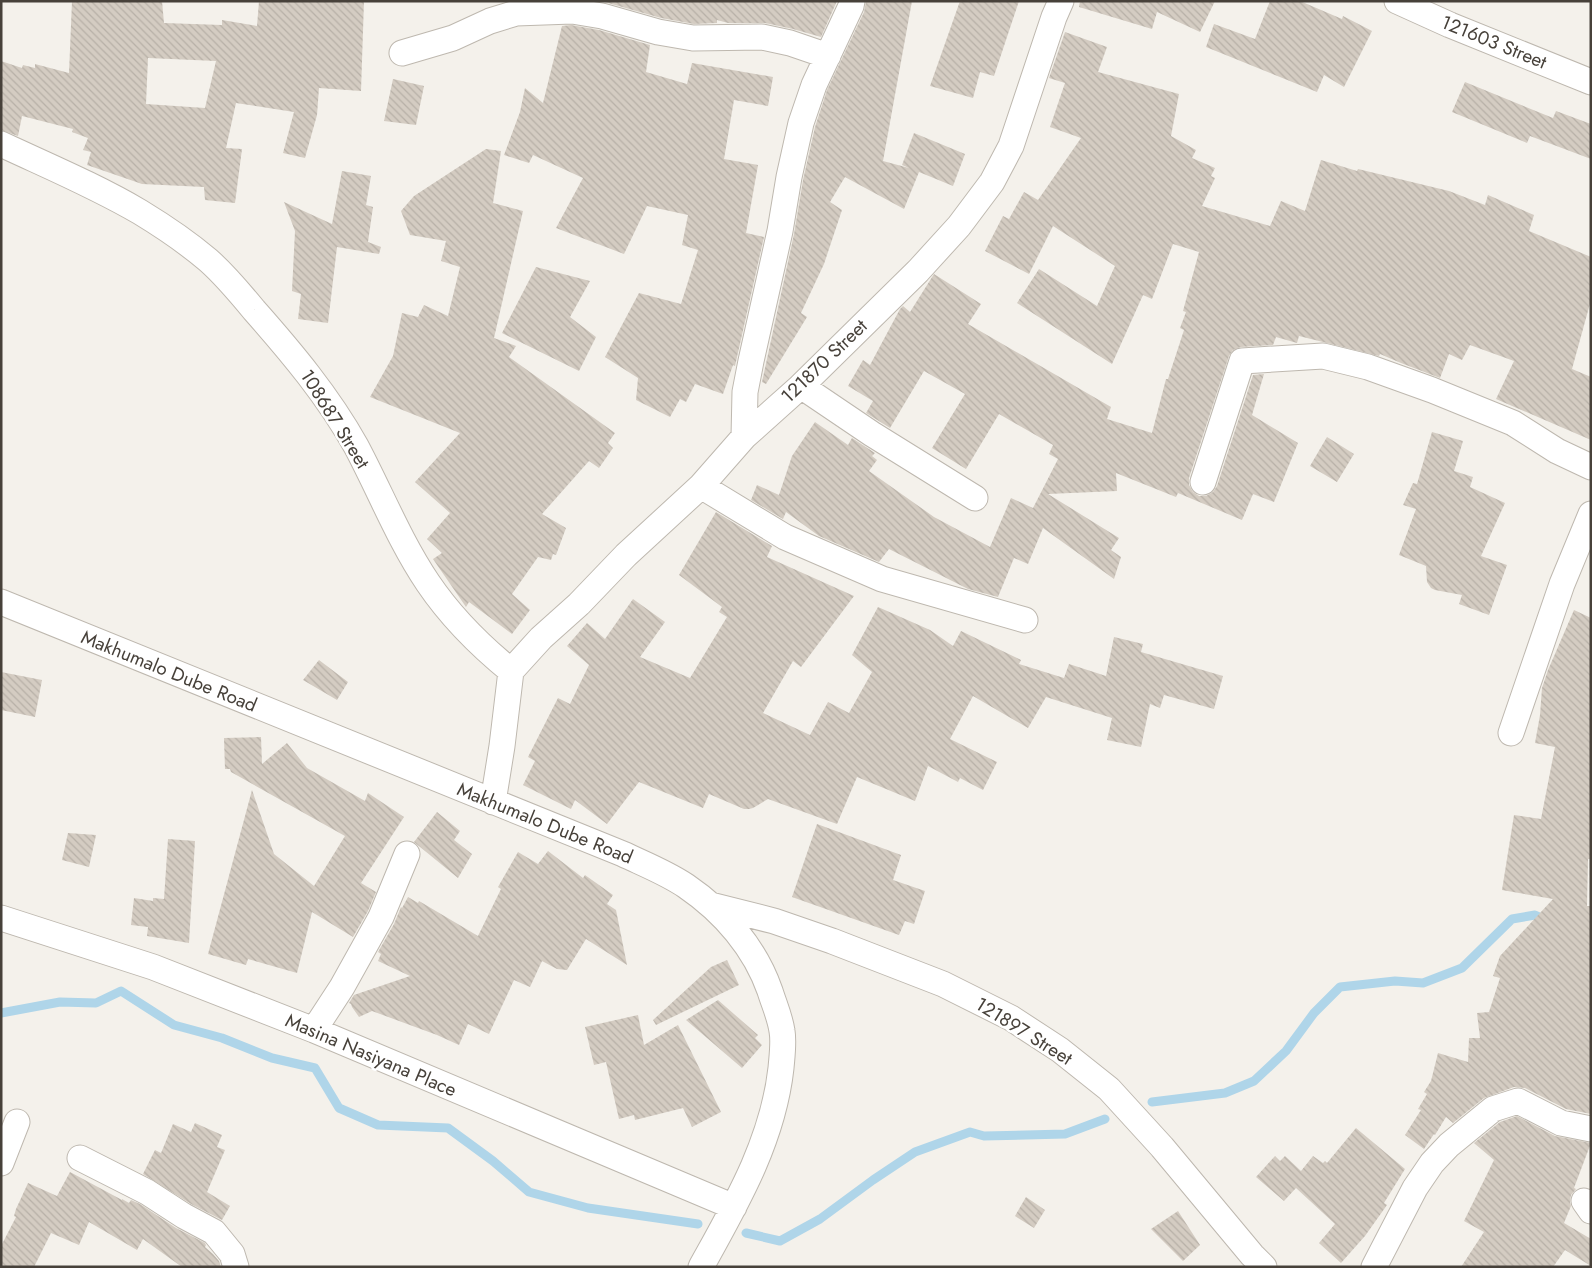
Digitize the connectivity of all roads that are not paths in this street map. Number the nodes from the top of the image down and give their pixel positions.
1 (852, 1) edge
2 (1061, 1) edge
3 (1397, 1) edge
4 (402, 53) dead end
5 (828, 56) junction
6 (1591, 82) edge
7 (1, 144) edge
8 (801, 386) junction
9 (744, 438) junction
10 (1591, 467) edge
11 (1203, 482) dead end
12 (701, 486) junction
13 (975, 498) dead end
14 (1591, 514) edge
15 (1, 602) edge
16 (1026, 620) dead end
17 (510, 671) junction
18 (1511, 734) dead end
19 (493, 802) junction
20 (406, 854) dead end
21 (711, 905) junction
22 (1, 918) edge
23 (314, 1030) junction
24 (18, 1122) dead end
25 (1591, 1128) edge
26 (80, 1158) dead end
27 (1, 1164) edge
28 (734, 1208) junction
29 (236, 1267) edge
30 (701, 1267) edge
31 (1264, 1267) edge
32 (1374, 1267) edge

1 - 5 street
2 - 8 street, 121870 Street
3 - 6 street, 121603 Street
4 - 5 street
5 - 9 street
7 - 17 street, 108687 Street
8 - 9 street, 121870 Street
8 - 13 street
9 - 12 street, 121870 Street
10 - 11 street
12 - 16 street
12 - 17 street, 121870 Street
14 - 18 street
15 - 19 street, Makhumalo Dube Road
17 - 19 street
19 - 21 street, Makhumalo Dube Road
20 - 23 street
21 - 28 street, Makhumalo Dube Road
21 - 31 street, 121897 Street
22 - 23 street, Masina Nasiyana Place
23 - 28 street, Masina Nasiyana Place
24 - 27 street
25 - 32 street
26 - 29 street
28 - 30 street, Makhumalo Dube Road

